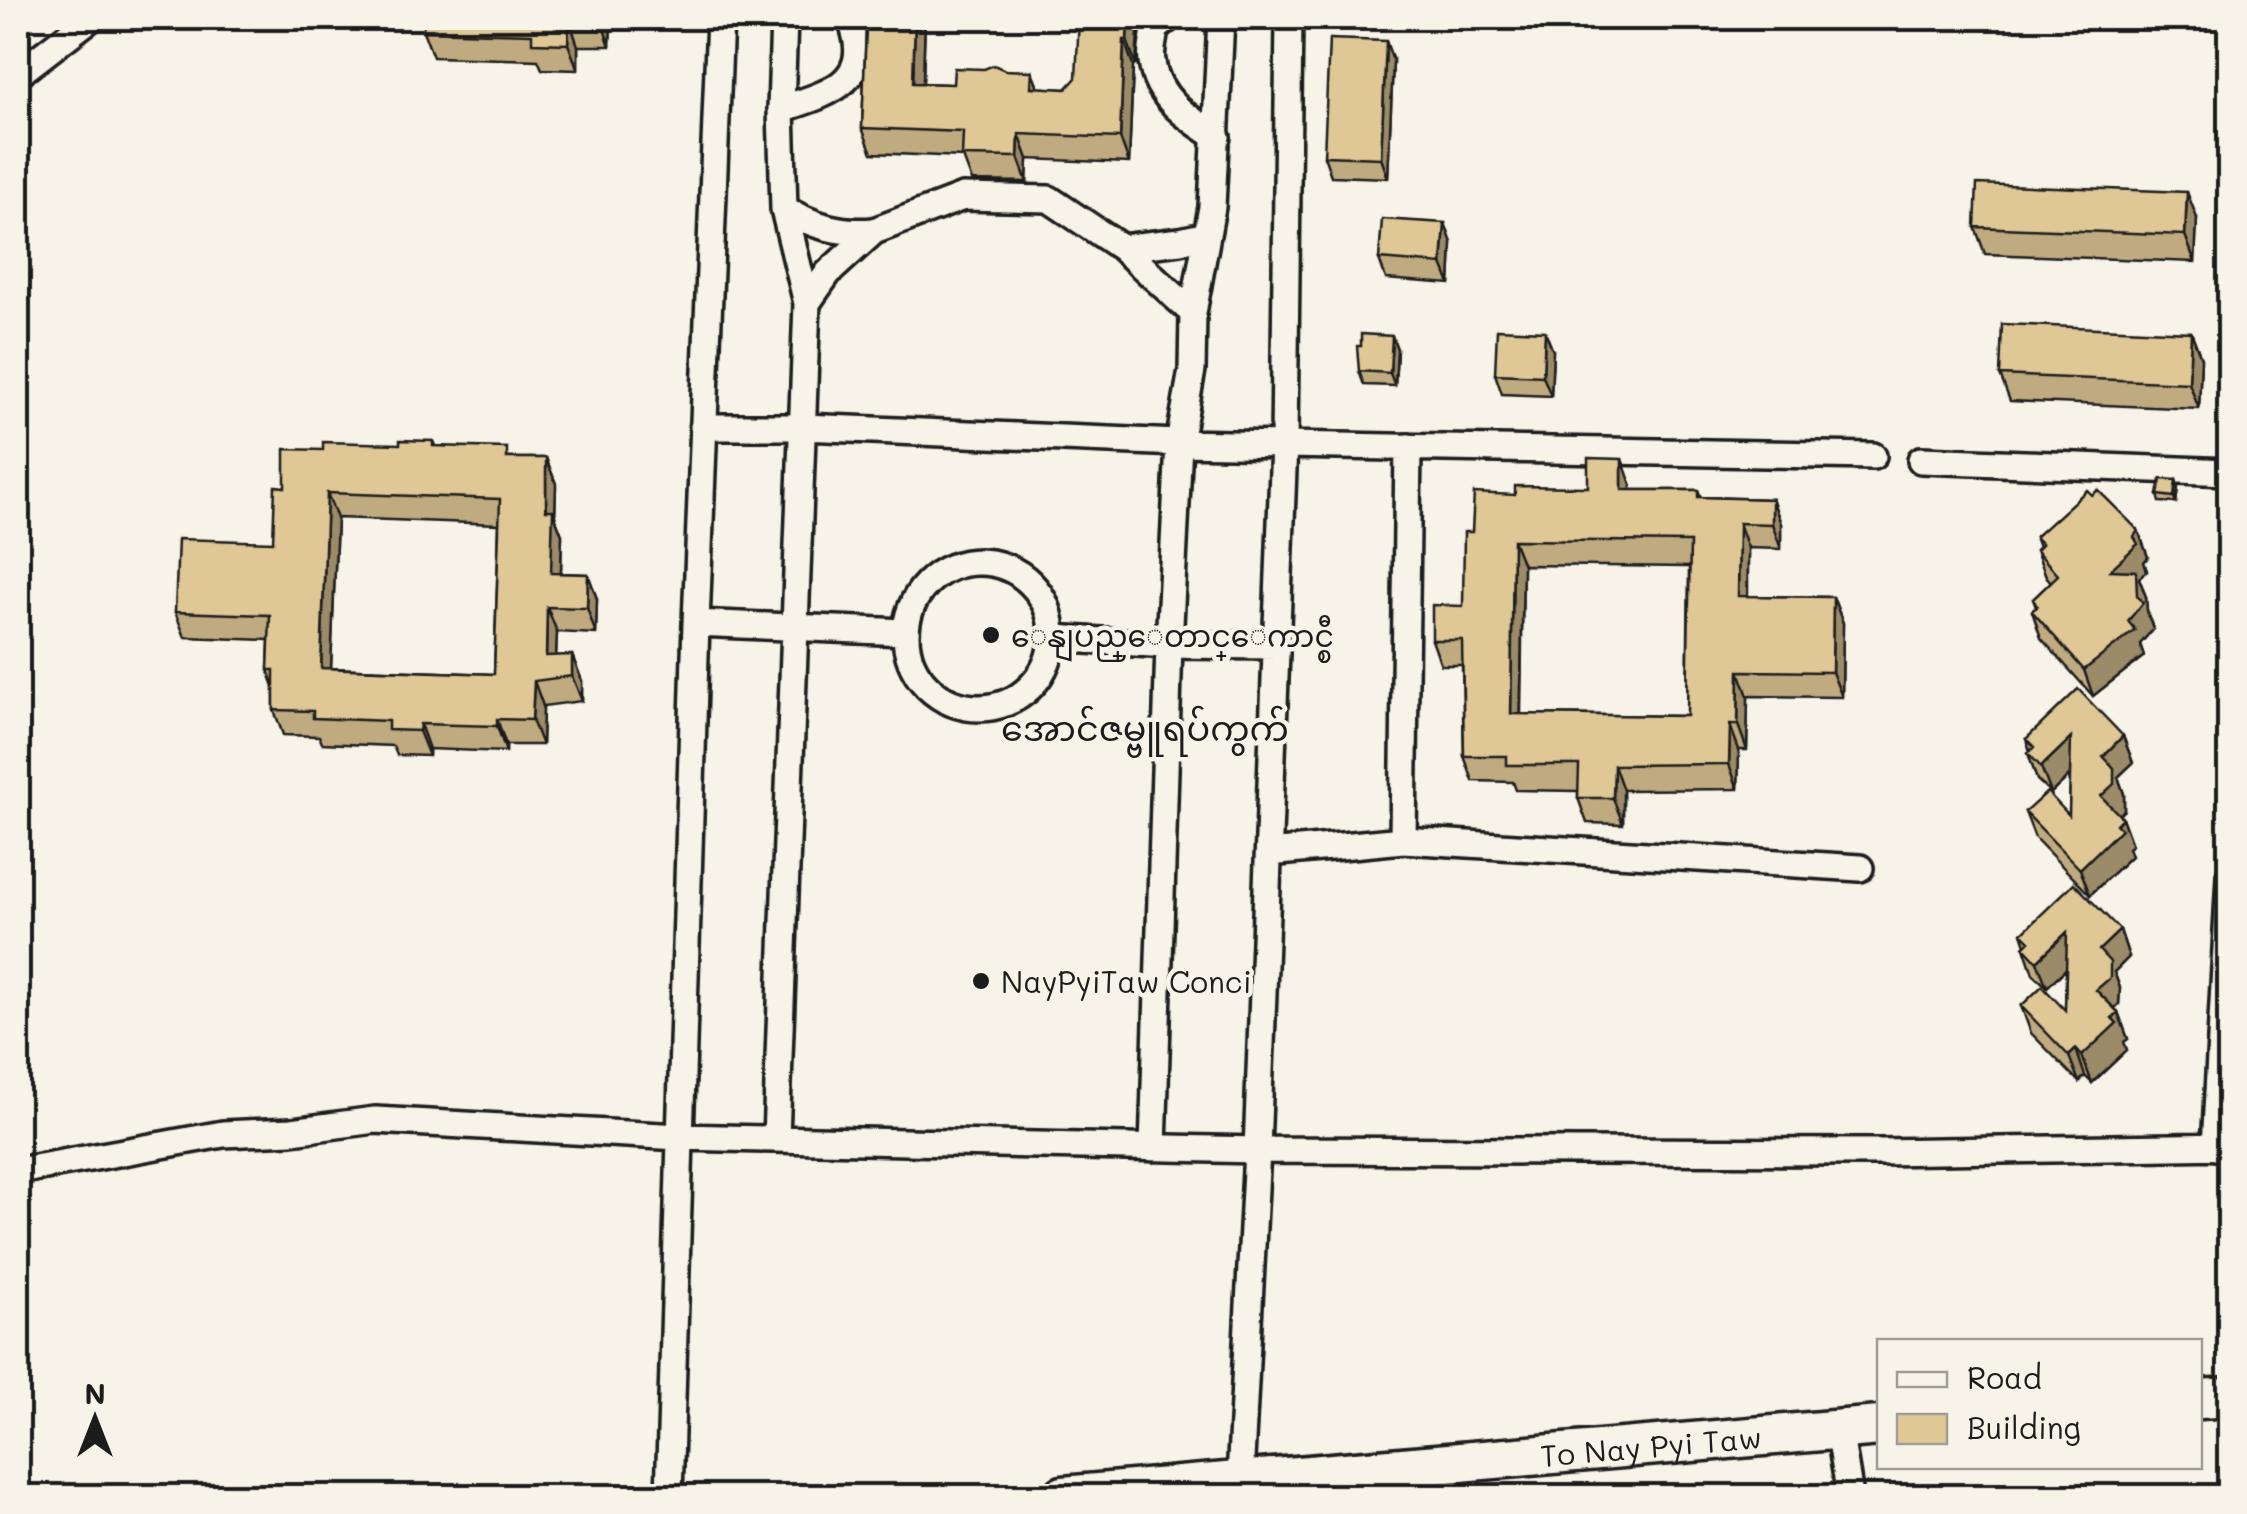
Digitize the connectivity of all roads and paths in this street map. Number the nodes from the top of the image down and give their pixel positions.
1 (91, 18) edge
2 (720, 18) edge
3 (784, 18) edge
4 (850, 18) edge
5 (1169, 18) edge
6 (1221, 18) edge
7 (1289, 18) edge
8 (18, 74) edge
9 (781, 108) junction
10 (1217, 138) junction
11 (784, 209) junction
12 (874, 231) junction
13 (1207, 234) junction
14 (1122, 248) junction
15 (807, 303) junction
16 (1193, 313) junction
17 (703, 427) junction
18 (804, 427) junction
19 (1178, 443) junction
20 (1284, 444) junction
21 (1408, 447) junction
22 (1873, 456) dead end
23 (1921, 460) dead end
24 (2230, 472) edge
25 (696, 622) junction
26 (796, 627) junction
27 (905, 632) junction
28 (1052, 638) junction
29 (1169, 645) junction
30 (1276, 646) junction
31 (1403, 840) junction
32 (1269, 853) junction
33 (1860, 868) dead end
34 (2230, 876) edge
35 (2229, 898) edge
36 (680, 1136) junction
37 (776, 1138) junction
38 (2222, 1146) edge
39 (1153, 1148) junction
40 (1256, 1150) junction
41 (18, 1171) edge
42 (2230, 1397) edge
43 (2202, 1399) edge
44 (1877, 1426) edge
45 (1839, 1429) junction
46 (1240, 1480) junction
47 (1388, 1482) edge
48 (669, 1496) edge
49 (1063, 1496) edge
50 (1850, 1496) edge

1 - 8 street
2 - 17 street
3 - 9 street
4 - 9 street
5 - 10 street
6 - 10 street
7 - 20 street
9 - 11 street
10 - 13 street
11 - 12 street
11 - 15 street
12 - 14 street
12 - 15 street
13 - 14 street
13 - 16 street
14 - 16 street
15 - 18 street
16 - 19 street
17 - 18 street
17 - 25 street
18 - 19 street
18 - 26 street
19 - 20 street
19 - 29 street
20 - 21 street
20 - 30 street
21 - 22 street
21 - 31 street
23 - 24 street
25 - 26 street
25 - 36 street
26 - 27 street
26 - 37 street
27 - 28 street
27 - 28 street
28 - 29 street
29 - 30 street
29 - 39 street
30 - 32 street
31 - 32 street
31 - 33 street
32 - 40 street
34 - 35 street
35 - 38 street
36 - 37 street
36 - 41 street
36 - 48 street
37 - 39 street
38 - 40 street
39 - 40 street
40 - 46 street
42 - 43 main road
44 - 45 main road, To Nay Pyi Taw
45 - 47 main road, To Nay Pyi Taw
45 - 50 street
46 - 47 main road, To Nay Pyi Taw
46 - 49 main road, To Nay Pyi Taw

